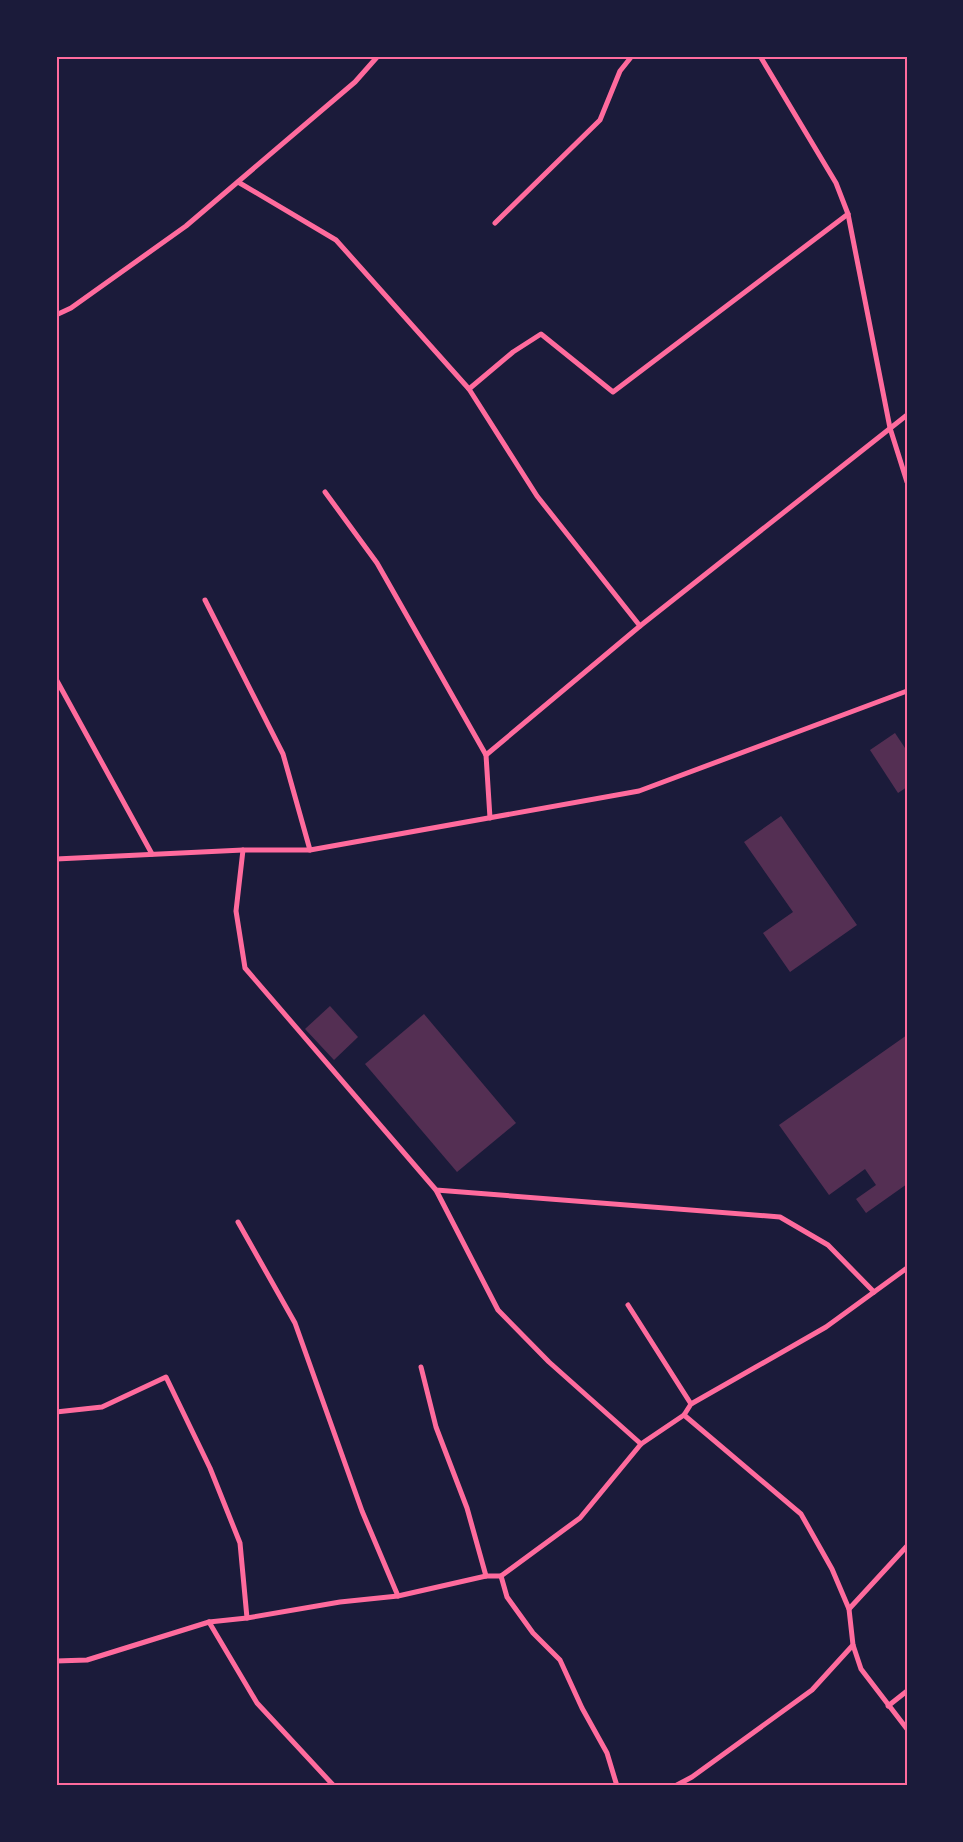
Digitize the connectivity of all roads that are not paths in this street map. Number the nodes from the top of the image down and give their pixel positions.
1 (378, 56) edge
2 (632, 56) edge
3 (760, 56) edge
4 (238, 182) junction
5 (848, 214) junction
6 (495, 223) dead end
7 (56, 315) edge
8 (469, 389) junction
9 (907, 415) edge
10 (890, 428) junction
11 (907, 482) edge
12 (325, 492) dead end
13 (205, 600) dead end
14 (640, 626) junction
15 (56, 679) edge
16 (907, 691) edge
17 (486, 755) junction
18 (490, 818) junction
19 (243, 850) junction
20 (310, 850) junction
21 (152, 854) junction
22 (56, 859) edge
23 (436, 1190) junction
24 (238, 1222) dead end
25 (907, 1268) edge
26 (874, 1292) junction
27 (628, 1305) dead end
28 (421, 1367) dead end
29 (691, 1404) junction
30 (56, 1412) edge
31 (684, 1415) junction
32 (641, 1444) junction
33 (907, 1546) edge
34 (486, 1576) junction
35 (501, 1576) junction
36 (398, 1596) junction
37 (849, 1609) junction
38 (247, 1618) junction
39 (209, 1622) junction
40 (853, 1646) junction
41 (56, 1661) edge
42 (907, 1691) edge
43 (888, 1706) junction
44 (907, 1729) edge
45 (334, 1786) edge
46 (617, 1786) edge
47 (675, 1786) edge

1 - 4 street
2 - 6 street
3 - 5 street
4 - 7 street
4 - 8 street
5 - 8 street
5 - 10 street
8 - 14 street
9 - 10 street
10 - 11 street
10 - 14 street
12 - 17 street
13 - 20 street
14 - 17 street
15 - 21 street
16 - 18 street
17 - 18 street
18 - 20 street
19 - 20 street
19 - 21 street
19 - 23 street
21 - 22 street
23 - 26 street
23 - 32 street
24 - 36 street
25 - 26 street
26 - 29 street
27 - 29 street
28 - 34 street
29 - 31 street
30 - 38 street
31 - 32 street
31 - 37 street
32 - 35 street
33 - 37 street
34 - 35 street
34 - 36 street
35 - 46 street
36 - 38 street
37 - 40 street
38 - 39 street
39 - 41 street
39 - 45 street
40 - 43 street
40 - 47 street
42 - 43 street
43 - 44 street

